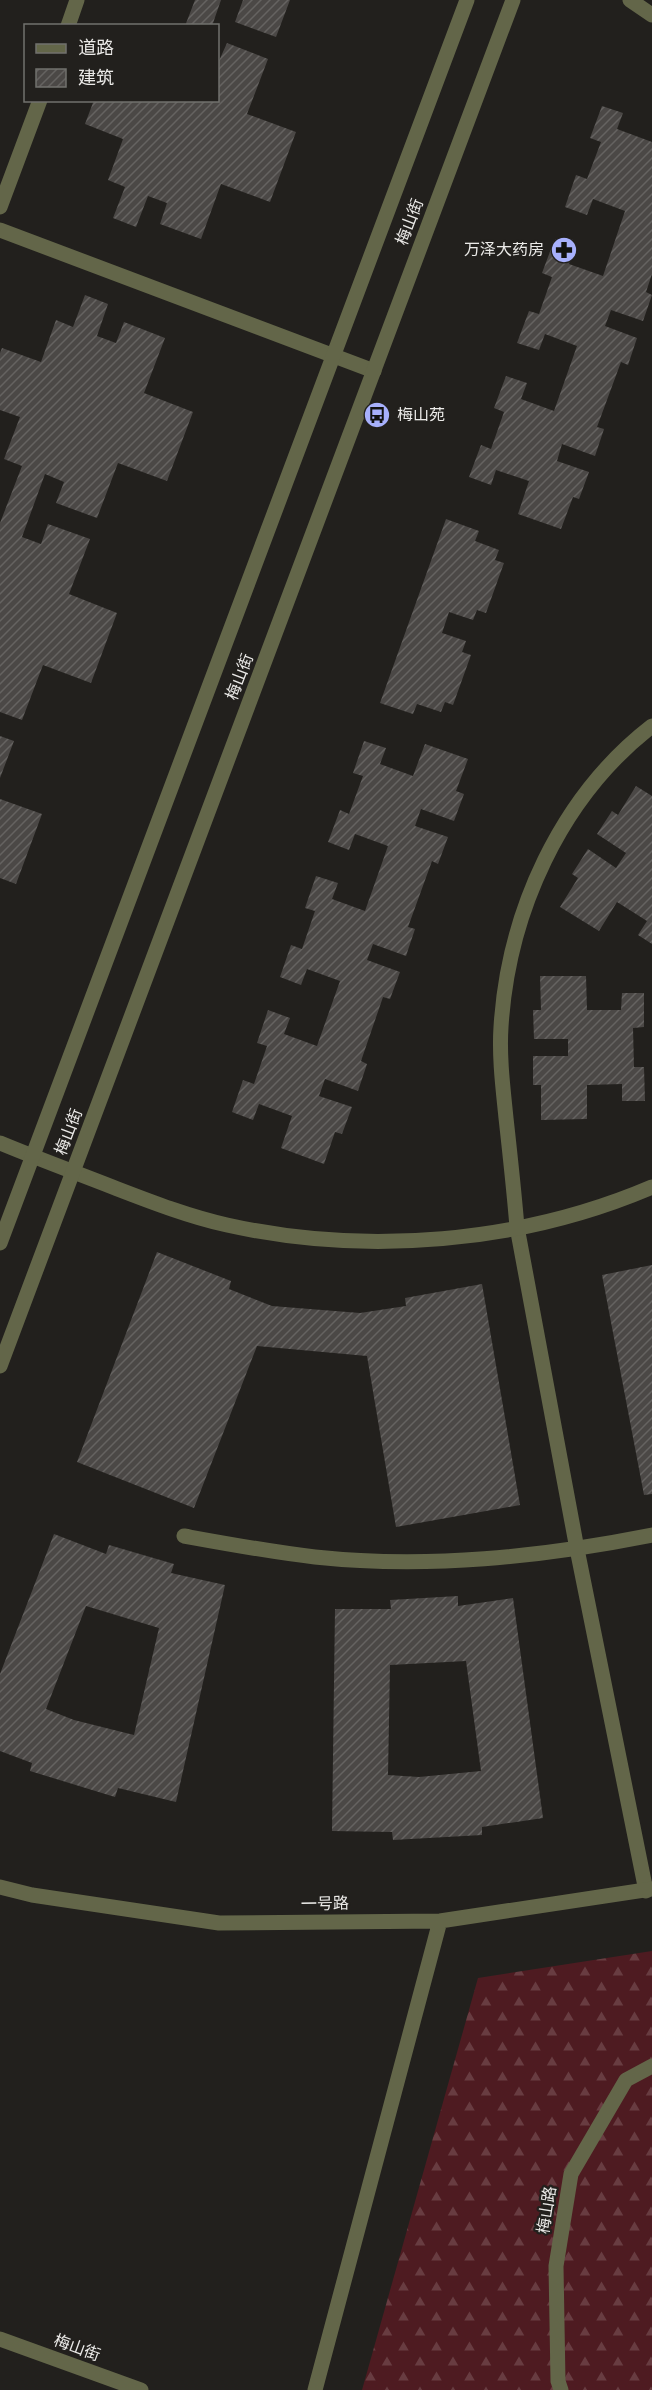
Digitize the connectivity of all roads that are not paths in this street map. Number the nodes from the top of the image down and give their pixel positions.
1 (77, 0) edge
2 (467, 0) edge
3 (513, 0) edge
4 (630, 0) edge
5 (652, 15) edge
6 (69, 24) edge
7 (39, 102) edge
8 (0, 207) edge
9 (0, 230) edge
10 (333, 356) junction
11 (374, 371) junction
12 (652, 726) edge
13 (0, 1143) edge
14 (32, 1157) junction
15 (73, 1172) junction
16 (652, 1187) edge
17 (517, 1227) junction
18 (0, 1243) edge
19 (0, 1366) edge
20 (652, 1535) edge
21 (184, 1536) dead end
22 (577, 1549) junction
23 (0, 1887) edge
24 (649, 1890) edge
25 (440, 1921) junction
26 (652, 2066) edge
27 (0, 2339) edge
28 (141, 2390) edge
29 (315, 2390) edge
30 (561, 2390) edge

1 - 6 street
2 - 10 street, 梅山街
3 - 11 street, 梅山街
4 - 5 street
7 - 8 street
9 - 10 street
10 - 11 street
10 - 14 street, 梅山街
11 - 15 street, 梅山街
12 - 17 street
13 - 14 street
14 - 15 street
14 - 18 street, 梅山街
15 - 17 street
15 - 19 street, 梅山街
16 - 17 street
17 - 22 street
20 - 22 street
21 - 22 street
22 - 24 street
23 - 25 street, 一号路
24 - 25 street, 一号路
25 - 29 street
26 - 30 street, 梅山路
27 - 28 street, 梅山街

